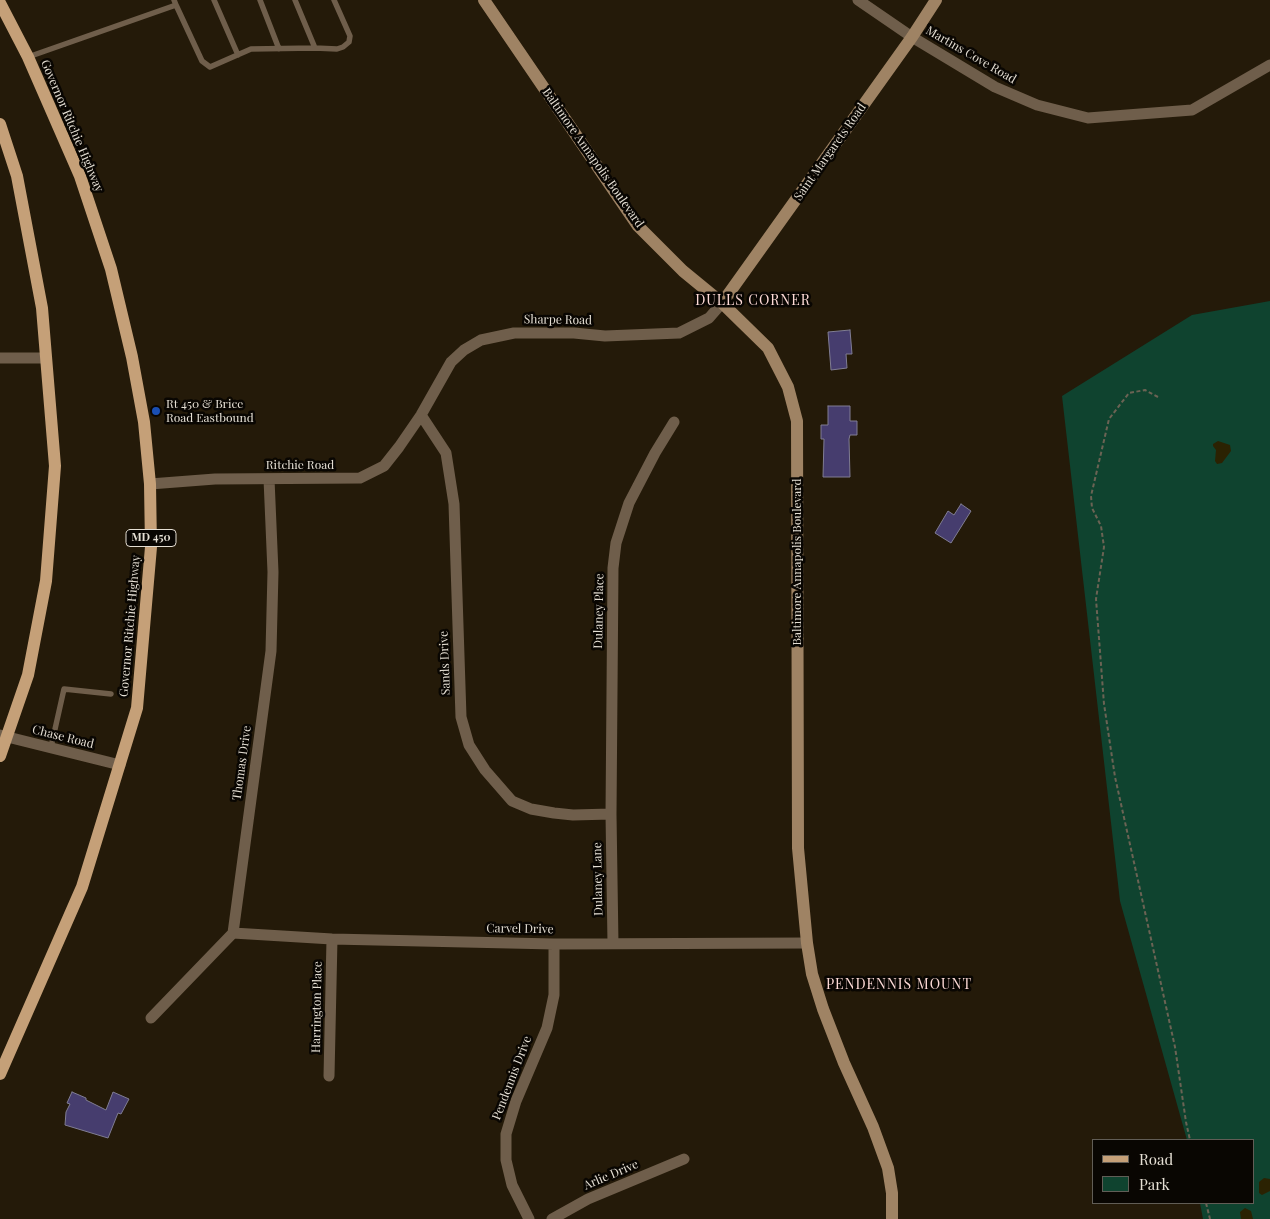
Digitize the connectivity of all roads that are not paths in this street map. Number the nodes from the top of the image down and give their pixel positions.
1 (214, 0) edge
2 (260, 0) edge
3 (295, 0) edge
4 (334, 0) edge
5 (484, 0) edge
6 (858, 0) edge
7 (936, 0) edge
8 (0, 2) edge
9 (175, 3) edge
10 (912, 37) junction
11 (315, 48) junction
12 (279, 49) junction
13 (238, 55) junction
14 (28, 57) junction
15 (1270, 65) edge
16 (0, 124) edge
17 (722, 303) junction
18 (0, 358) edge
19 (46, 358) junction
20 (421, 415) junction
21 (674, 422) dead end
22 (269, 479) junction
23 (150, 484) junction
24 (111, 694) dead end
25 (3, 736) edge
26 (50, 747) junction
27 (0, 756) edge
28 (120, 765) junction
29 (611, 814) junction
30 (233, 933) junction
31 (332, 939) junction
32 (807, 943) junction
33 (554, 944) junction
34 (613, 944) junction
35 (152, 1018) dead end
36 (0, 1074) edge
37 (329, 1076) dead end
38 (684, 1159) dead end
39 (528, 1219) edge
40 (552, 1219) edge
41 (892, 1219) edge

1 - 13 lane
2 - 12 lane
3 - 11 lane
4 - 11 lane
5 - 17 main road, Baltimore Annapolis Boulevard
6 - 10 street, Martins Cove Road
7 - 10 main road, Saint Margarets Road
8 - 14 main road, Governor Ritchie Highway / MD 450
9 - 13 lane
9 - 14 lane
10 - 15 street, Martins Cove Road
10 - 17 main road, Saint Margarets Road
11 - 12 lane
12 - 13 lane
14 - 23 main road, Governor Ritchie Highway / MD 450
16 - 19 main road
17 - 20 street, Sharpe Road
17 - 32 main road, Baltimore Annapolis Boulevard
18 - 19 street
19 - 25 main road
20 - 22 street, Ritchie Road
20 - 29 street, Sands Drive
21 - 29 street, Dulaney Place
22 - 23 street, Ritchie Road
22 - 30 street, Thomas Drive
23 - 28 main road, Governor Ritchie Highway / MD 450
24 - 26 lane
25 - 26 street, Chase Road
25 - 27 main road
26 - 28 street, Chase Road
28 - 36 main road, Governor Ritchie Highway / MD 450
29 - 34 street, Dulaney Lane
30 - 31 street, Carvel Drive
30 - 35 street
31 - 33 street, Carvel Drive
31 - 37 street, Harrington Place
32 - 34 street, Carvel Drive
32 - 41 main road, Baltimore Annapolis Boulevard
33 - 34 street, Carvel Drive
33 - 39 street, Pendennis Drive
38 - 40 street, Arlie Drive

